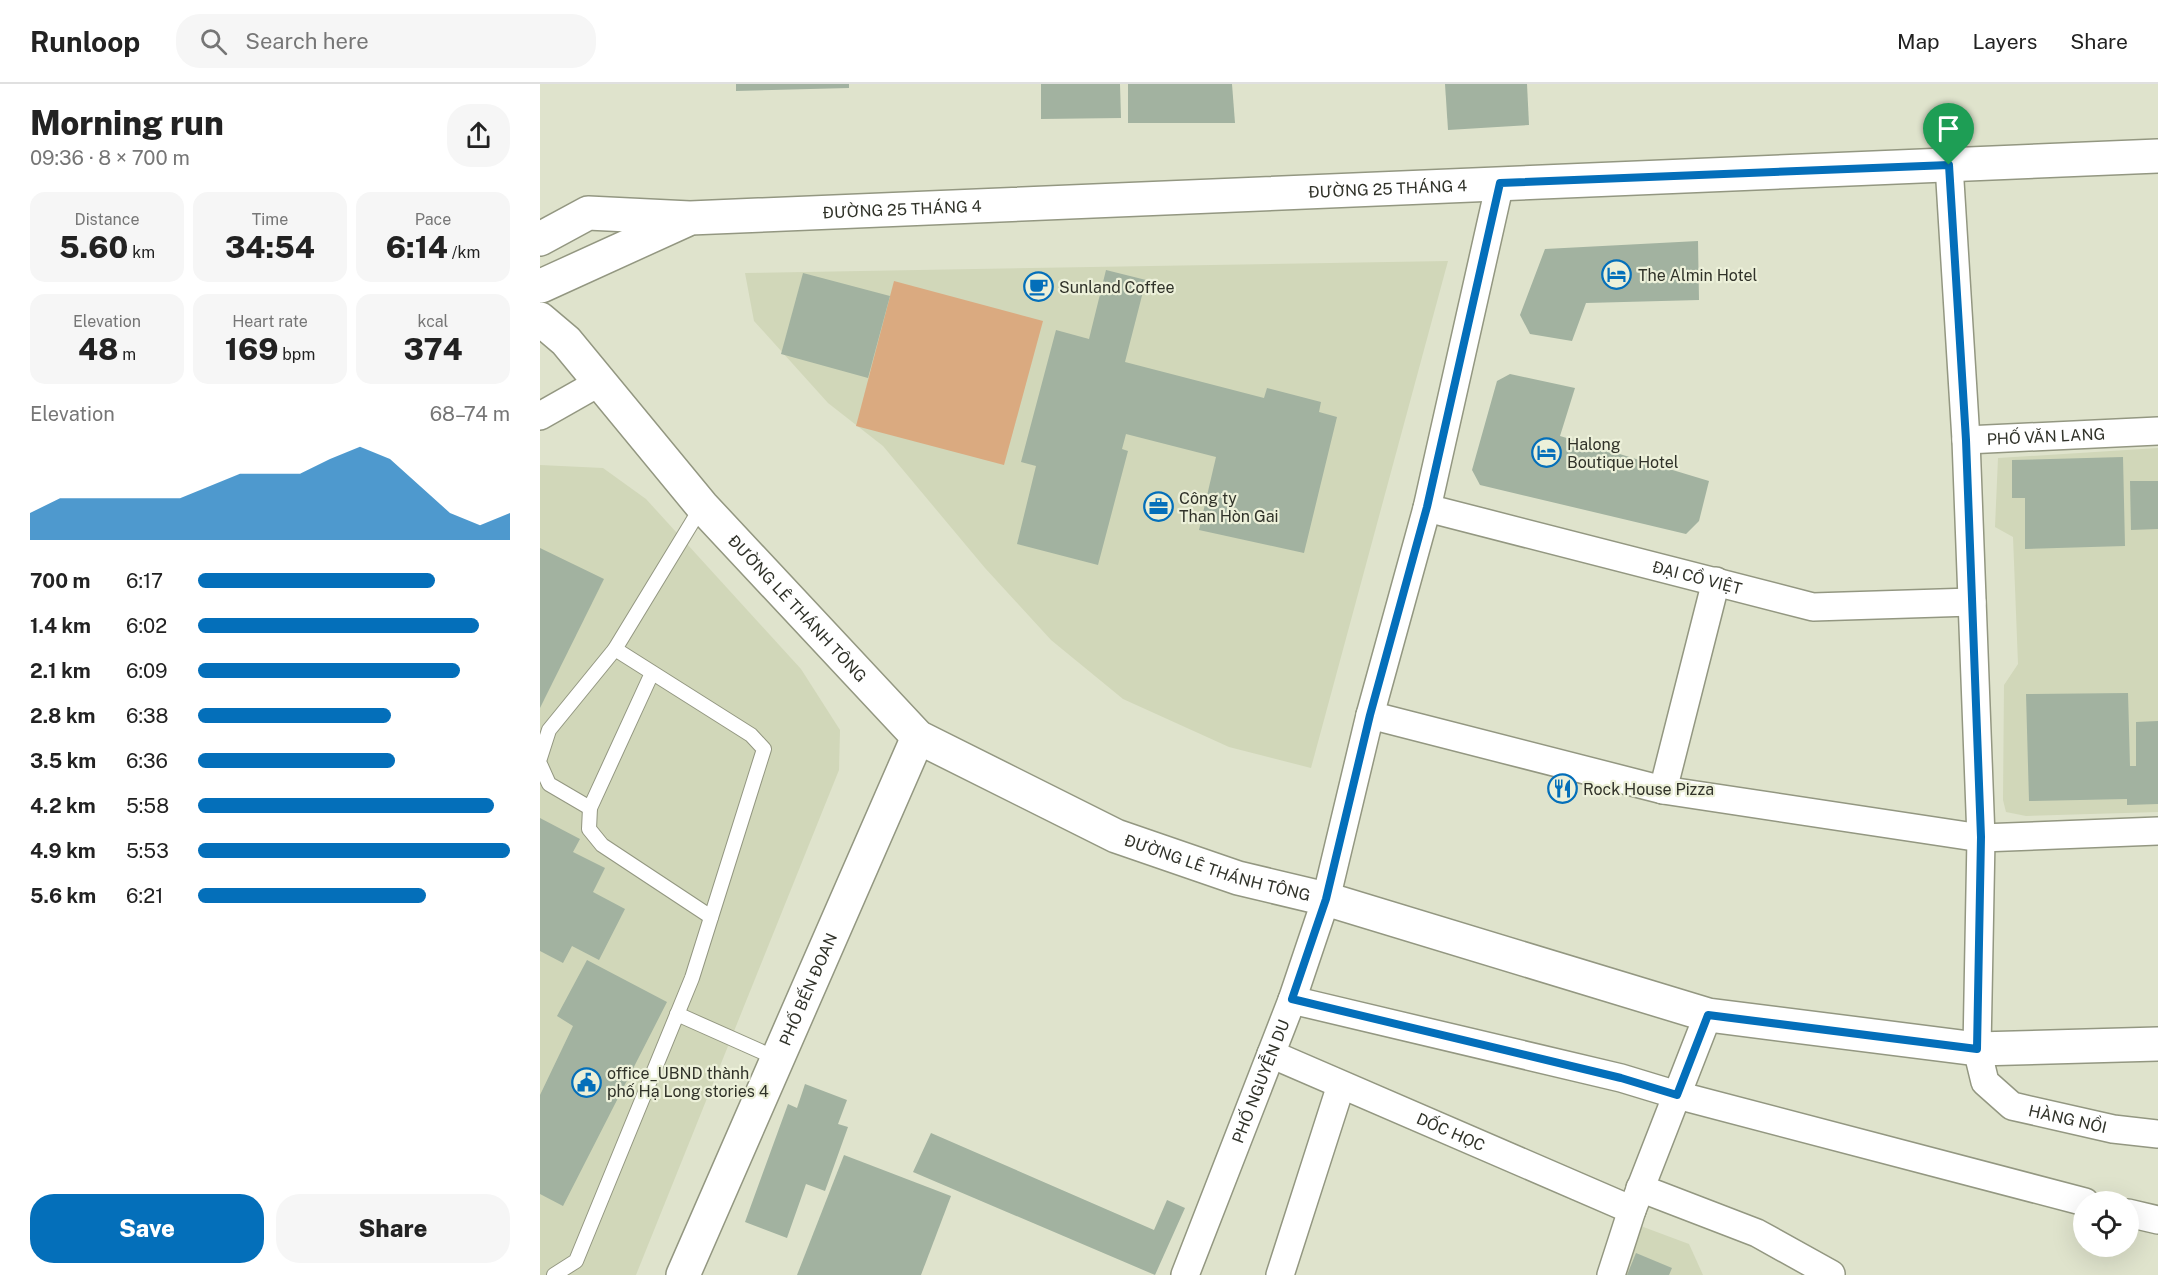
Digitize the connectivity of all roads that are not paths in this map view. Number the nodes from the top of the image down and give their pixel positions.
1 (2158, 156) edge
2 (1949, 165) junction
3 (1500, 183) junction
4 (690, 218) junction
5 (540, 239) edge
6 (540, 288) edge
7 (540, 319) edge
8 (600, 382) junction
9 (540, 417) edge
10 (2158, 431) edge
11 (1966, 440) junction
12 (702, 506) junction
13 (1427, 507) junction
14 (1716, 581) junction
15 (1972, 602) junction
16 (615, 649) junction
17 (652, 673) junction
18 (1370, 715) junction
19 (918, 737) junction
20 (540, 758) edge
21 (540, 764) edge
22 (1663, 790) junction
23 (590, 808) junction
24 (2158, 831) edge
25 (1981, 837) junction
26 (1326, 899) junction
27 (711, 917) junction
28 (1292, 999) junction
29 (678, 1014) junction
30 (1708, 1015) junction
31 (2158, 1044) edge
32 (1977, 1049) junction
33 (1271, 1054) junction
34 (778, 1059) junction
35 (1341, 1085) junction
36 (1677, 1095) junction
37 (2158, 1134) edge
38 (1636, 1199) junction
39 (2073, 1199) edge
40 (2139, 1216) edge
41 (2158, 1220) edge
42 (1187, 1274) edge
43 (1831, 1274) edge
44 (554, 1275) edge
45 (683, 1275) edge
46 (1280, 1275) edge
47 (1611, 1275) edge

1 - 2 street, ĐƯỜNG 25 THÁNG 4
2 - 3 street, ĐƯỜNG 25 THÁNG 4
2 - 11 street
3 - 4 street, ĐƯỜNG 25 THÁNG 4
3 - 13 street, PHỐ NGUYỄN DU
4 - 5 street, ĐƯỜNG 25 THÁNG 4
4 - 6 street, ĐƯỜNG 25 THÁNG 4
7 - 8 street, ĐƯỜNG LÊ THÁNH TÔNG
8 - 9 street
8 - 12 street, ĐƯỜNG LÊ THÁNH TÔNG
10 - 11 street, PHỐ VĂN LANG
11 - 15 street, PHỐ VĂN LANG
12 - 16 lane
12 - 19 street, ĐƯỜNG LÊ THÁNH TÔNG
13 - 14 street, ĐẠI CỒ VIỆT
13 - 18 street, PHỐ NGUYỄN DU
14 - 15 street, ĐẠI CỒ VIỆT
14 - 22 street
15 - 25 street, PHỐ VĂN LANG
16 - 17 lane
16 - 20 lane
17 - 23 lane
17 - 27 lane
18 - 22 street
18 - 26 street, PHỐ NGUYỄN DU
19 - 26 street, ĐƯỜNG LÊ THÁNH TÔNG
19 - 34 street, PHỐ BẾN ĐOAN
21 - 23 lane
22 - 25 street
23 - 27 lane
24 - 25 street
25 - 32 street, PHỐ VĂN LANG
26 - 28 street, PHỐ NGUYỄN DU
26 - 30 street, ĐƯỜNG LÊ THÁNH TÔNG
27 - 29 lane
28 - 33 street, PHỐ NGUYỄN DU
28 - 36 street
29 - 34 lane
29 - 44 lane
30 - 32 street, ĐƯỜNG LÊ THÁNH TÔNG
30 - 36 street
31 - 32 street, ĐƯỜNG LÊ THÁNH TÔNG
32 - 37 street, HÀNG NỒI
33 - 35 street, DỐC HỌC
33 - 42 street, PHỐ NGUYỄN DU
34 - 45 street, PHỐ BẾN ĐOAN
35 - 38 street, DỐC HỌC
35 - 46 street
36 - 38 street
36 - 39 street
38 - 43 street, DỐC HỌC
38 - 47 street
40 - 41 street

